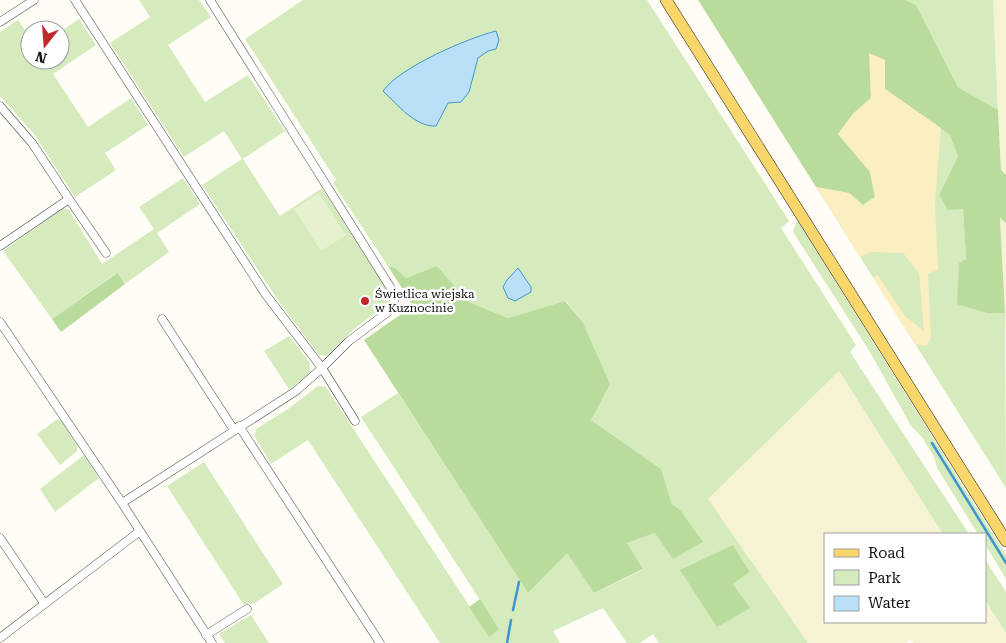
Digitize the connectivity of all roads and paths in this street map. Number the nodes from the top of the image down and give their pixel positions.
1 (34, 0) edge
2 (74, 0) edge
3 (210, 0) edge
4 (666, 0) edge
5 (0, 22) edge
6 (0, 106) edge
7 (69, 199) junction
8 (0, 246) edge
9 (106, 253) dead end
10 (162, 319) dead end
11 (0, 322) edge
12 (322, 368) junction
13 (355, 420) dead end
14 (237, 428) junction
15 (122, 503) junction
16 (140, 531) junction
17 (0, 538) edge
18 (1006, 541) edge
19 (44, 603) junction
20 (247, 609) dead end
21 (206, 635) junction
22 (0, 638) edge
23 (212, 643) edge
24 (380, 643) edge

1 - 5 street
2 - 12 street
3 - 12 street
4 - 18 main road
6 - 7 street
7 - 8 street
7 - 9 street
10 - 14 street
11 - 15 street
12 - 13 street
12 - 14 street
14 - 15 street
14 - 24 street
15 - 16 street
16 - 19 street
16 - 21 street
17 - 19 street
19 - 22 street
20 - 21 street
21 - 23 street

